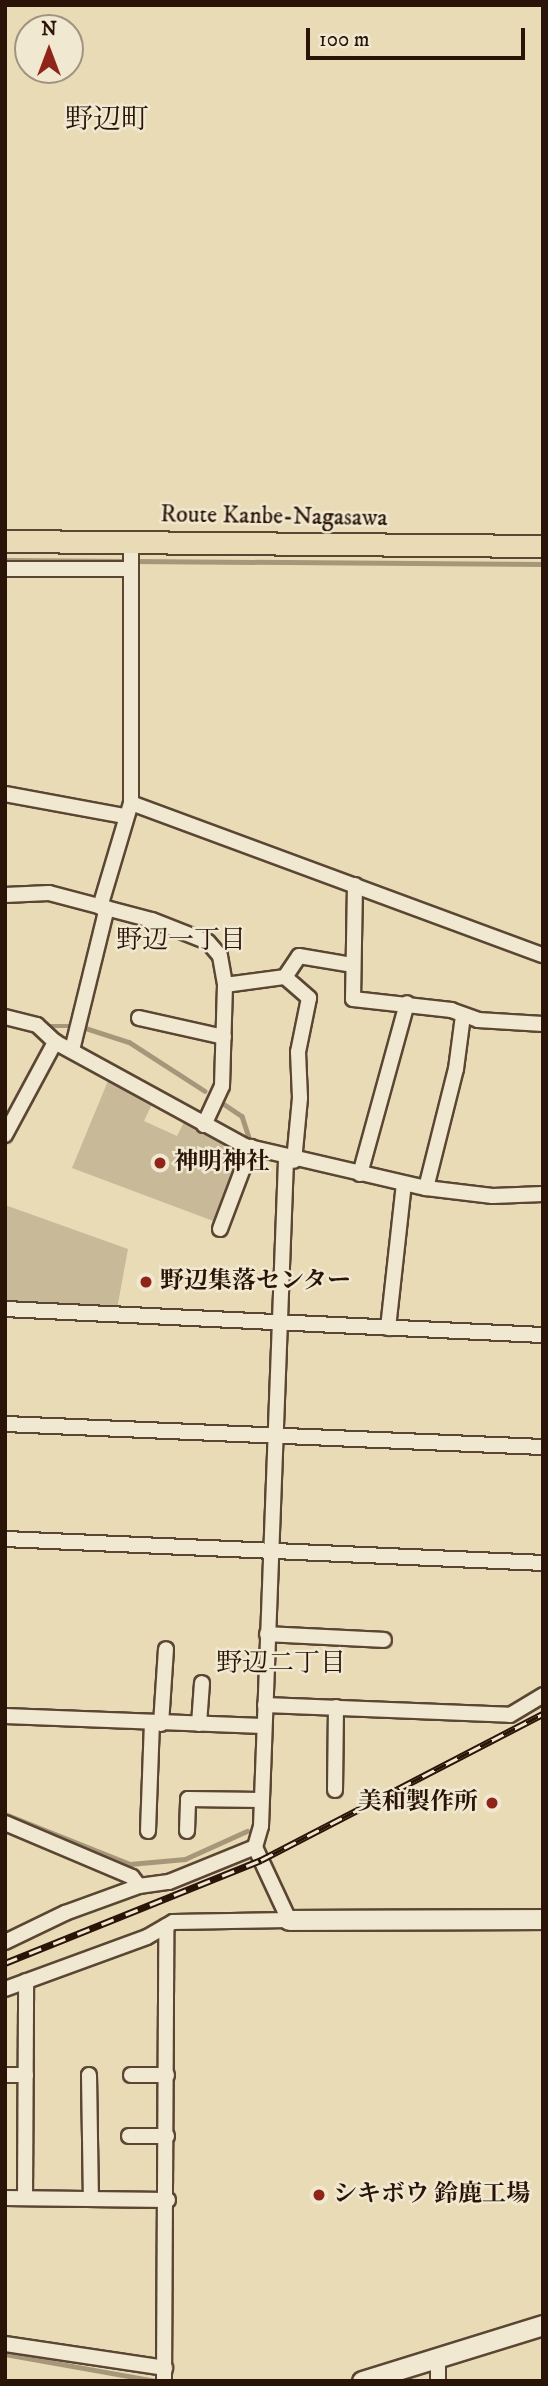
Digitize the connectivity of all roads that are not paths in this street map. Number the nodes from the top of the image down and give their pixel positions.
1 (5, 541) edge
2 (131, 545) junction
3 (543, 546) edge
4 (131, 567) junction
5 (5, 569) edge
6 (5, 794) edge
7 (128, 809) junction
8 (355, 885) junction
9 (5, 895) edge
10 (103, 907) junction
11 (543, 955) edge
12 (353, 965) junction
13 (285, 977) junction
14 (225, 985) junction
15 (407, 1003) junction
16 (463, 1016) junction
17 (5, 1017) edge
18 (139, 1018) dead end
19 (543, 1024) edge
20 (224, 1037) junction
21 (55, 1042) junction
22 (72, 1051) junction
23 (204, 1125) junction
24 (5, 1135) edge
25 (251, 1147) junction
26 (290, 1160) junction
27 (360, 1174) junction
28 (404, 1184) junction
29 (426, 1188) junction
30 (543, 1194) edge
31 (220, 1229) dead end
32 (5, 1309) edge
33 (280, 1323) junction
34 (387, 1328) junction
35 (543, 1335) edge
36 (5, 1424) edge
37 (274, 1435) junction
38 (543, 1447) edge
39 (5, 1539) edge
40 (270, 1549) junction
41 (543, 1563) edge
42 (267, 1634) junction
43 (384, 1640) dead end
44 (166, 1649) dead end
45 (202, 1683) dead end
46 (543, 1695) edge
47 (265, 1705) junction
48 (336, 1707) junction
49 (5, 1716) edge
50 (156, 1723) junction
51 (199, 1724) junction
52 (263, 1726) junction
53 (335, 1790) dead end
54 (261, 1800) junction
55 (5, 1823) edge
56 (148, 1831) dead end
57 (187, 1831) dead end
58 (255, 1847) junction
59 (139, 1886) junction
60 (543, 1919) edge
61 (289, 1920) junction
62 (166, 1926) junction
63 (5, 1942) edge
64 (26, 1981) junction
65 (5, 1989) edge
66 (5, 2075) edge
67 (26, 2075) junction
68 (89, 2075) dead end
69 (131, 2075) dead end
70 (167, 2075) junction
71 (129, 2136) dead end
72 (167, 2136) junction
73 (5, 2198) edge
74 (25, 2198) junction
75 (91, 2199) junction
76 (168, 2200) junction
77 (543, 2325) edge
78 (5, 2344) edge
79 (438, 2357) junction
80 (168, 2376) edge
81 (362, 2381) edge
82 (438, 2381) edge

1 - 2 main road, Route Kanbe-Nagasawa
2 - 3 main road, Route Kanbe-Nagasawa
2 - 4 street
4 - 5 street
4 - 7 street
6 - 7 street
7 - 8 street
7 - 10 street
8 - 11 street
8 - 12 street
9 - 10 street
10 - 14 street
10 - 22 street
12 - 13 street
12 - 15 street
13 - 14 street
13 - 26 street
14 - 20 street
15 - 16 street
15 - 27 street
16 - 19 street
16 - 29 street
17 - 21 street
18 - 20 street
20 - 23 street
21 - 22 street
21 - 24 street
22 - 23 street
23 - 25 street
25 - 26 street
25 - 31 street
26 - 27 street
26 - 33 street
27 - 28 street
28 - 29 street
28 - 34 street
29 - 30 street
32 - 33 street
33 - 34 street
33 - 37 street
34 - 35 street
36 - 37 street
37 - 38 street
37 - 40 street
39 - 40 street
40 - 41 street
40 - 42 street
42 - 43 street
42 - 47 street
44 - 50 street
45 - 51 street
46 - 48 street
47 - 48 street
47 - 52 street
48 - 53 street
49 - 50 street
50 - 51 street
50 - 56 street
51 - 52 street
52 - 54 street
54 - 57 street
54 - 58 street
55 - 59 street
58 - 59 street
58 - 61 street
59 - 63 street
60 - 61 street
61 - 62 street
62 - 64 street
62 - 70 street
64 - 65 street
64 - 67 street
66 - 67 street
67 - 74 street
68 - 75 street
69 - 70 street
70 - 72 street
71 - 72 street
72 - 76 street
73 - 74 street
74 - 75 street
75 - 76 street
76 - 80 street
77 - 79 street
78 - 80 street
79 - 81 street
79 - 82 street

